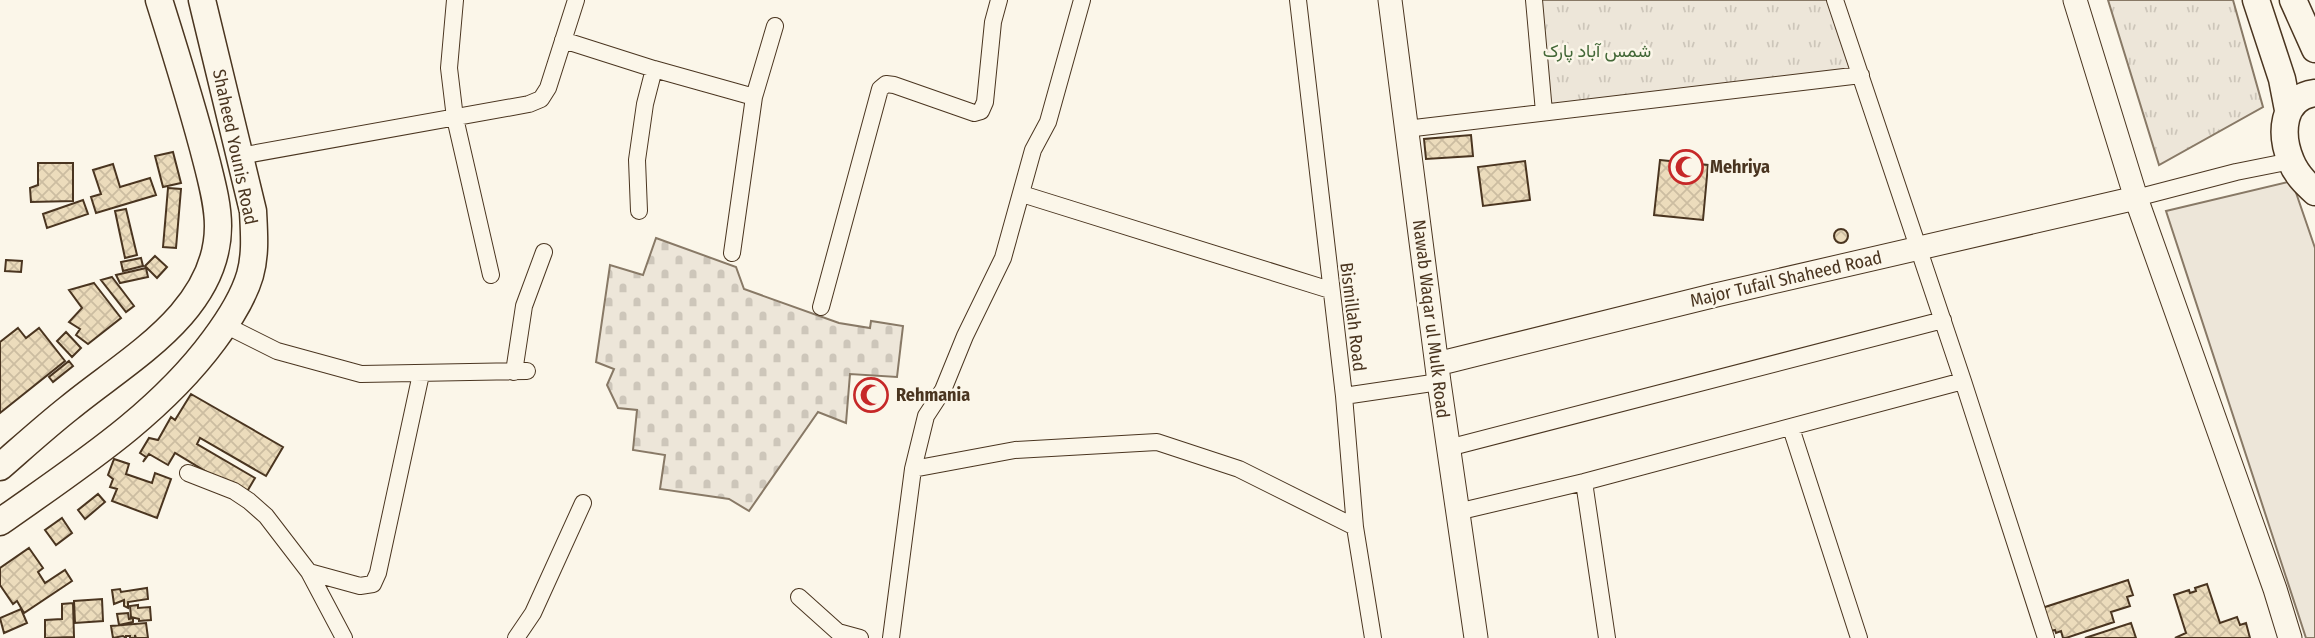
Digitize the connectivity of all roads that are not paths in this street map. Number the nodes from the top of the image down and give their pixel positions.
1 (159, 0) edge
2 (202, 0) edge
3 (455, 0) edge
4 (576, 0) edge
5 (999, 0) edge
6 (1082, 0) edge
7 (1298, 0) edge
8 (1390, 0) edge
9 (1534, 0) edge
10 (1835, 0) edge
11 (2075, 0) edge
12 (2256, 0) edge
13 (2293, 0) edge
14 (775, 26) dead end
15 (563, 40) junction
16 (2315, 49) edge
17 (654, 69) junction
18 (1861, 75) junction
19 (2315, 93) edge
20 (754, 97) junction
21 (2288, 110) junction
22 (1544, 112) junction
23 (455, 118) junction
24 (1406, 129) junction
25 (240, 156) junction
26 (2291, 161) junction
27 (2315, 192) edge
28 (1022, 194) junction
29 (2136, 198) junction
30 (639, 211) dead end
31 (1919, 248) junction
32 (544, 252) dead end
33 (732, 253) dead end
34 (491, 275) dead end
35 (1330, 290) junction
36 (821, 307) dead end
37 (1943, 320) junction
38 (225, 325) junction
39 (1438, 373) junction
40 (421, 374) junction
41 (1963, 381) junction
42 (1344, 396) junction
43 (1791, 428) junction
44 (1448, 448) junction
45 (0, 467) edge
46 (913, 469) junction
47 (188, 473) dead end
48 (1584, 482) junction
49 (583, 503) dead end
50 (1457, 512) junction
51 (0, 522) edge
52 (1355, 527) junction
53 (309, 572) junction
54 (799, 597) dead end
55 (837, 635) edge
56 (344, 638) edge
57 (516, 638) edge
58 (860, 638) edge
59 (891, 638) edge
60 (1373, 638) edge
61 (1476, 638) edge
62 (1607, 638) edge
63 (1858, 638) edge
64 (2046, 638) edge
65 (2290, 638) edge

1 - 45 main road, Shaheed Younis Road
2 - 25 main road, Shaheed Younis Road
3 - 23 street
4 - 15 street
5 - 36 street
6 - 28 street
7 - 35 street, Bismillah Road
8 - 24 street, Nawab Waqar ul Mulk Road
9 - 22 street
10 - 18 street
11 - 29 street
12 - 21 main road
13 - 16 main road
14 - 20 street
15 - 17 street
15 - 23 street
17 - 20 street
17 - 30 street
18 - 22 street
18 - 31 street
19 - 21 main road
20 - 33 street
21 - 26 main road
22 - 24 street
23 - 25 street
23 - 34 street
24 - 39 street, Nawab Waqar ul Mulk Road
25 - 38 main road, Shaheed Younis Road
26 - 27 main road
26 - 29 street
28 - 35 street
28 - 46 street
29 - 31 street, Major Tufail Shaheed Road
29 - 65 street
31 - 37 street
31 - 39 street, Major Tufail Shaheed Road
32 - 40 street
35 - 42 street, Bismillah Road
37 - 41 street
37 - 44 street
38 - 40 street
38 - 51 main road, Shaheed Younis Road
39 - 42 street
39 - 44 street, Nawab Waqar ul Mulk Road
40 - 53 street
41 - 43 street
41 - 64 street
42 - 52 street, Bismillah Road
43 - 48 street
43 - 63 street
44 - 50 street, Nawab Waqar ul Mulk Road
46 - 52 street
46 - 59 street
47 - 53 street
48 - 50 street
48 - 62 street
49 - 57 street
50 - 61 street, Nawab Waqar ul Mulk Road
52 - 60 street, Bismillah Road
53 - 56 street
54 - 55 street
55 - 58 street

